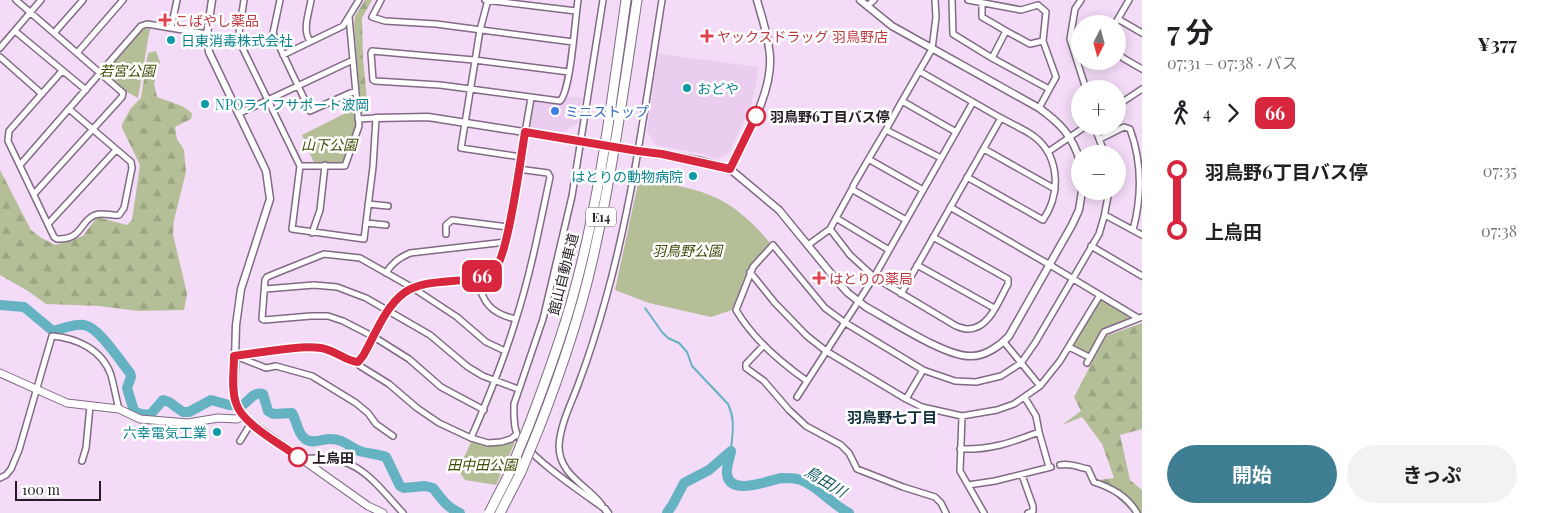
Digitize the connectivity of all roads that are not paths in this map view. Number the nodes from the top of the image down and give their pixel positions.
1 (16, 0) edge
2 (41, 0) edge
3 (83, 0) edge
4 (123, 0) edge
5 (177, 0) edge
6 (212, 0) edge
7 (244, 0) edge
8 (280, 0) edge
9 (311, 0) edge
10 (358, 0) edge
11 (381, 0) edge
12 (486, 0) edge
13 (578, 0) edge
14 (603, 0) edge
15 (626, 0) edge
16 (636, 0) edge
17 (662, 0) edge
18 (756, 0) edge
19 (860, 0) edge
20 (874, 0) edge
21 (935, 0) edge
22 (952, 0) edge
23 (968, 0) edge
24 (1081, 0) edge
25 (1129, 0) edge
26 (982, 3) junction
27 (867, 6) junction
28 (576, 11) junction
29 (31, 13) junction
30 (1120, 15) edge
31 (349, 17) junction
32 (1126, 25) edge
33 (171, 28) junction
34 (480, 30) junction
35 (15, 31) junction
36 (1006, 31) junction
37 (54, 33) junction
38 (1142, 33) edge
39 (207, 34) junction
40 (310, 41) junction
41 (1043, 41) junction
42 (573, 42) junction
43 (0, 48) edge
44 (932, 48) junction
45 (77, 53) junction
46 (283, 55) junction
47 (0, 57) edge
48 (992, 58) junction
49 (353, 60) junction
50 (474, 60) junction
51 (1126, 60) edge
52 (1142, 69) edge
53 (62, 71) junction
54 (919, 71) junction
55 (569, 72) junction
56 (101, 73) junction
57 (1083, 80) edge
58 (297, 85) junction
59 (1049, 89) junction
60 (1142, 89) edge
61 (86, 90) junction
62 (470, 90) junction
63 (355, 91) junction
64 (42, 94) junction
65 (531, 98) junction
66 (1126, 99) edge
67 (267, 100) junction
68 (902, 101) junction
69 (973, 102) junction
70 (1039, 108) junction
71 (69, 110) junction
72 (238, 114) junction
73 (376, 118) junction
74 (1001, 118) junction
75 (358, 119) junction
76 (464, 123) junction
77 (887, 128) junction
78 (93, 129) junction
79 (525, 132) junction
80 (956, 132) junction
81 (1074, 135) edge
82 (1098, 135) edge
83 (1070, 138) junction
84 (1100, 138) junction
85 (581, 141) junction
86 (1073, 145) edge
87 (1102, 145) edge
88 (984, 149) junction
89 (116, 150) junction
90 (638, 151) junction
91 (1048, 152) junction
92 (521, 157) junction
93 (941, 158) junction
94 (868, 160) junction
95 (20, 165) junction
96 (300, 166) junction
97 (325, 166) junction
98 (518, 169) junction
99 (730, 169) junction
100 (968, 177) junction
101 (852, 189) junction
102 (923, 190) junction
103 (1055, 190) junction
104 (34, 194) junction
105 (1081, 200) edge
106 (1107, 200) edge
107 (368, 204) junction
108 (1140, 204) edge
109 (388, 206) dead end
110 (950, 207) junction
111 (1105, 214) junction
112 (836, 218) junction
113 (906, 220) junction
114 (366, 223) junction
115 (48, 224) junction
116 (386, 226) dead end
117 (508, 227) junction
118 (830, 229) junction
119 (1133, 230) junction
120 (312, 233) junction
121 (446, 234) dead end
122 (1142, 235) edge
123 (933, 237) junction
124 (506, 242) junction
125 (808, 245) junction
126 (1091, 246) junction
127 (889, 250) junction
128 (917, 265) junction
129 (1050, 265) junction
130 (750, 272) junction
131 (386, 273) junction
132 (1142, 276) edge
133 (874, 277) junction
134 (477, 278) junction
135 (1072, 278) junction
136 (413, 288) junction
137 (265, 289) junction
138 (901, 294) junction
139 (1100, 295) junction
140 (857, 301) junction
141 (994, 308) junction
142 (388, 310) junction
143 (1140, 317) edge
144 (516, 319) junction
145 (844, 322) junction
146 (374, 337) junction
147 (1004, 342) junction
148 (764, 344) junction
149 (1070, 347) junction
150 (506, 351) junction
151 (826, 351) junction
152 (234, 356) junction
153 (358, 362) junction
154 (1021, 362) junction
155 (923, 370) junction
156 (0, 373) edge
157 (494, 381) junction
158 (807, 381) junction
159 (1040, 386) junction
160 (518, 389) junction
161 (36, 390) junction
162 (797, 397) dead end
163 (1025, 398) junction
164 (906, 400) junction
165 (90, 406) junction
166 (119, 409) junction
167 (484, 410) junction
168 (243, 416) junction
169 (962, 416) junction
170 (250, 423) junction
171 (1039, 432) junction
172 (517, 434) junction
173 (393, 436) dead end
174 (471, 438) junction
175 (240, 441) dead end
176 (960, 449) junction
177 (302, 460) junction
178 (82, 461) dead end
179 (1060, 465) dead end
180 (1022, 475) junction
181 (0, 478) edge
182 (968, 485) junction
183 (606, 511) edge
184 (382, 513) edge
185 (403, 513) edge
186 (489, 513) edge
187 (500, 513) edge
188 (946, 513) edge
189 (984, 513) edge
190 (1028, 513) edge
191 (1137, 513) edge

1 - 29 street
2 - 29 street
3 - 37 street
4 - 45 street
5 - 33 street
6 - 39 street
7 - 67 street
8 - 46 street
9 - 40 street
10 - 31 street
11 - 34 street
12 - 28 street
12 - 34 street
13 - 28 street
14 - 85 street
15 - 186 highway, 館山自動車道 / E14, bridge
16 - 187 highway, 館山自動車道 / E14, bridge
17 - 90 street
18 - 99 street
19 - 27 street
20 - 27 street
21 - 44 street
22 - 48 street
23 - 26 street
24 - 57 street
25 - 30 street
26 - 36 street
26 - 41 street
27 - 44 street
28 - 42 street
29 - 35 street
29 - 37 street
31 - 40 street
31 - 49 street
32 - 38 street
33 - 39 street
33 - 56 street
34 - 42 street
34 - 50 street
35 - 43 street
35 - 53 street
36 - 41 street
36 - 48 street
37 - 45 street
39 - 72 street
40 - 46 street
41 - 59 street
42 - 55 street
44 - 54 street
44 - 70 street
45 - 56 street
46 - 58 street
47 - 64 street
48 - 59 street
49 - 58 street
49 - 63 street
50 - 55 street
50 - 62 street
50 - 62 street
51 - 52 street
53 - 61 street
53 - 64 street
54 - 68 street
54 - 69 street
55 - 65 street
56 - 61 street
56 - 78 street
58 - 63 street
58 - 67 street
59 - 70 street
60 - 66 street
61 - 71 street
62 - 65 street
62 - 76 street
63 - 75 street
64 - 95 street
65 - 79 street
67 - 72 street
67 - 96 street
68 - 77 street
68 - 80 street
69 - 74 street
69 - 80 street
70 - 83 street
71 - 78 street
71 - 95 street
72 - 152 street
73 - 75 street
73 - 76 street
73 - 107 street
74 - 88 street
74 - 91 street
75 - 97 street
76 - 79 street
76 - 92 street
77 - 93 street
77 - 94 street
78 - 89 street
78 - 104 street
79 - 85 street
79 - 92 street
80 - 93 street
81 - 83 street
82 - 84 street
83 - 86 street
83 - 91 street
84 - 87 street
84 - 108 street
85 - 90 street, bridge
85 - 160 street
88 - 100 street
88 - 103 street
89 - 115 street
89 - 115 street
90 - 99 street
90 - 183 street
91 - 103 street
92 - 98 street
93 - 102 street
94 - 101 street
94 - 102 street
95 - 104 street
96 - 97 street
96 - 120 street
97 - 120 street
98 - 117 street
98 - 144 street
99 - 125 street
100 - 103 street
100 - 110 street
101 - 112 street
101 - 113 street
102 - 113 street
104 - 115 street
105 - 129 street
106 - 111 street
107 - 109 street
107 - 114 street
108 - 119 street
110 - 123 street
110 - 129 street
111 - 119 street
111 - 126 street
112 - 118 street
112 - 127 street
113 - 127 street
114 - 116 street
114 - 120 street
117 - 121 street
117 - 124 street
118 - 125 street
118 - 133 street
119 - 122 street
123 - 128 street
123 - 141 street
124 - 131 street
124 - 134 street
125 - 140 street
126 - 132 street
126 - 135 street
127 - 133 street
128 - 138 street
128 - 141 street
129 - 135 street
129 - 147 street
130 - 145 street
130 - 148 street
130 - 151 street
131 - 136 street
131 - 137 street
133 - 138 street
133 - 140 street
134 - 136 street
134 - 144 street
135 - 139 street
135 - 154 street
136 - 142 street
136 - 150 street
137 - 142 street
137 - 146 street
138 - 141 street
139 - 143 street
139 - 149 street
140 - 145 street
140 - 147 street
142 - 146 street
142 - 157 street
143 - 149 street
144 - 150 street
145 - 151 street
145 - 155 street
146 - 153 street
146 - 167 street
147 - 154 street
148 - 158 street
148 - 188 street
149 - 159 street
150 - 157 street
151 - 158 street
151 - 164 street
152 - 153 street
152 - 168 street
152 - 173 street
153 - 174 street
154 - 155 street
154 - 159 street
155 - 164 street
156 - 161 main road
157 - 160 street
157 - 167 street
158 - 162 street
159 - 163 street
160 - 172 street
161 - 165 main road
161 - 166 street
161 - 181 street
163 - 169 street
163 - 171 street
164 - 169 street
165 - 166 main road
165 - 178 street
166 - 168 main road
167 - 174 street
168 - 170 main road
169 - 176 street
170 - 175 street
170 - 177 main road
171 - 176 street
171 - 180 street
172 - 174 street
172 - 183 street
176 - 182 street
177 - 184 main road
177 - 185 street
179 - 191 street
180 - 182 street
180 - 190 street
182 - 189 street

